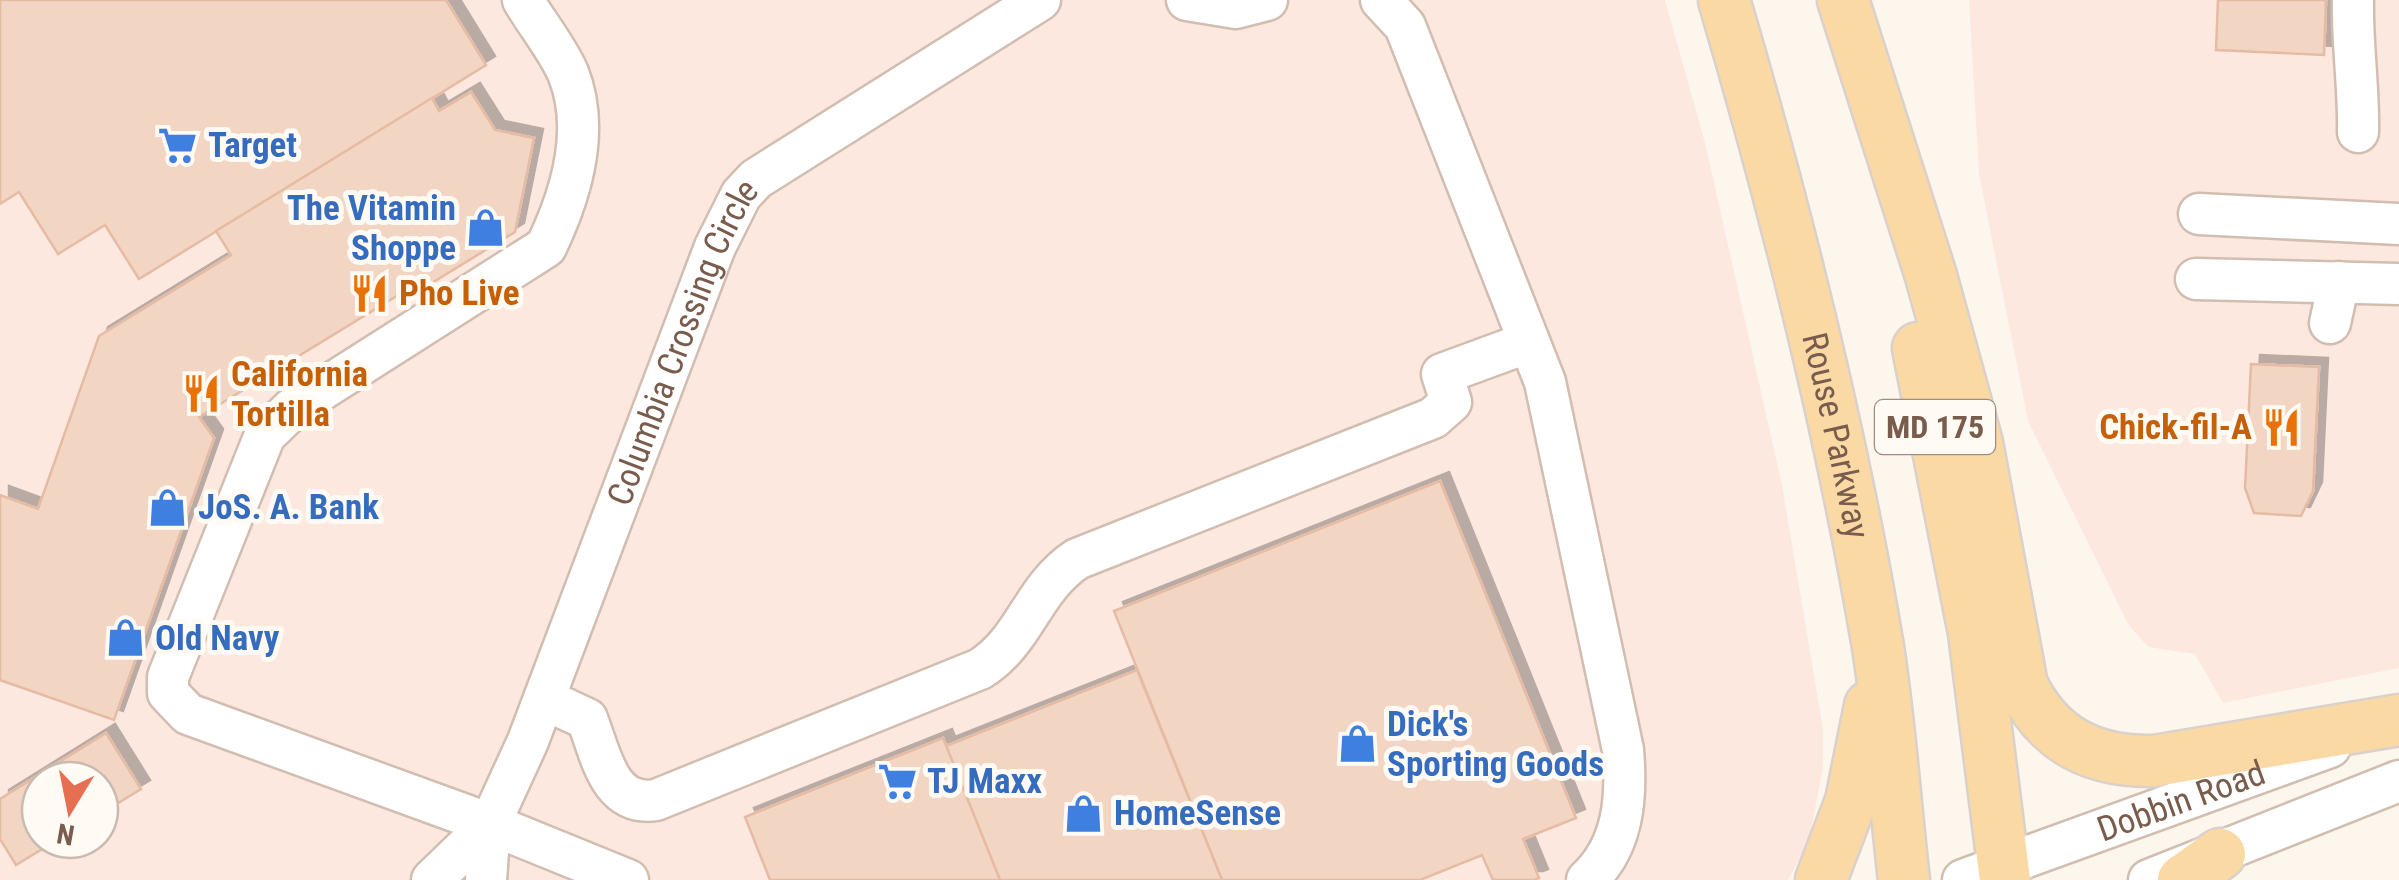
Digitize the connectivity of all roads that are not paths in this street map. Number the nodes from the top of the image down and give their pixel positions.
1 (522, 0) edge
2 (1040, 0) edge
3 (1187, 0) edge
4 (1267, 0) edge
5 (1381, 0) edge
6 (1724, 0) edge
7 (1827, 0) edge
8 (1843, 0) edge
9 (2354, 0) edge
10 (2358, 132) dead end
11 (2198, 214) dead end
12 (2399, 224) edge
13 (2196, 279) dead end
14 (2339, 282) junction
15 (2399, 284) edge
16 (2330, 323) dead end
17 (1529, 342) junction
18 (1878, 651) junction
19 (544, 699) junction
20 (2399, 721) edge
21 (2399, 781) edge
22 (490, 824) junction
23 (2202, 867) edge
24 (1991, 874) edge
25 (432, 880) edge
26 (486, 880) edge
27 (628, 880) edge
28 (1587, 880) edge
29 (1821, 880) edge
30 (1904, 880) edge
31 (2150, 880) edge

1 - 22 street
2 - 19 street, Columbia Crossing Circle
3 - 4 street
5 - 17 street
6 - 18 main road, Rouse Parkway / MD 175
7 - 24 main road, MD 175
8 - 20 main road
9 - 10 street
11 - 12 street
13 - 14 street
14 - 15 street
14 - 16 street
17 - 19 street
17 - 28 street
18 - 29 main road
18 - 30 main road, Rouse Parkway / MD 175
19 - 22 street, Columbia Crossing Circle
20 - 24 street, Dobbin Road
21 - 23 street, Dobbin Road
22 - 25 street, Columbia Crossing Circle
22 - 26 street, Columbia Crossing Circle
22 - 27 street
23 - 31 street, Dobbin Road

